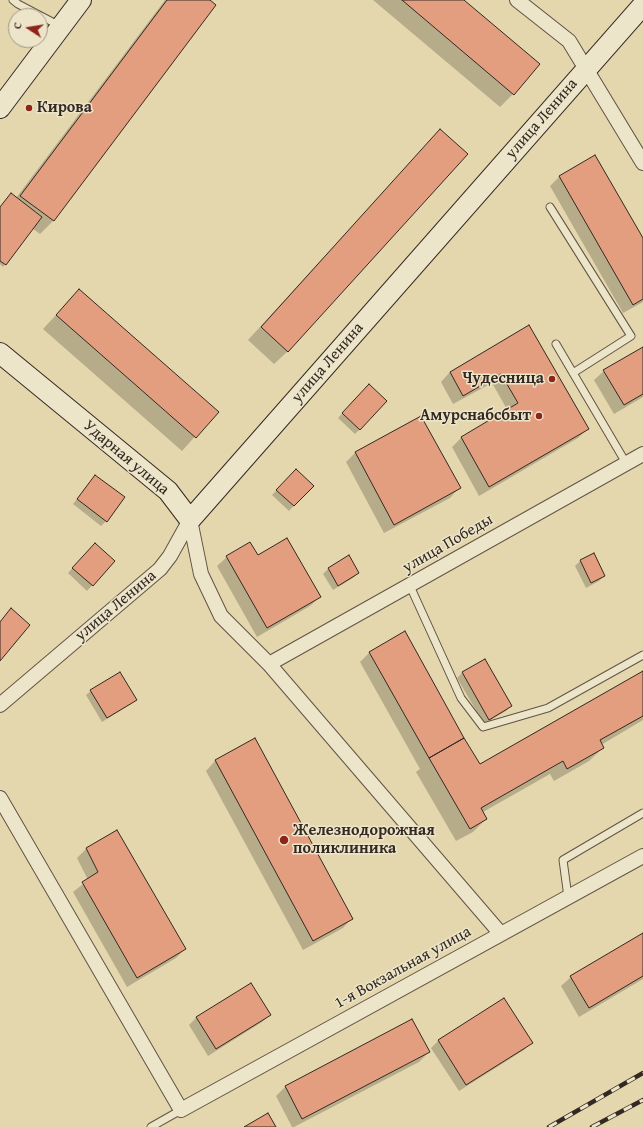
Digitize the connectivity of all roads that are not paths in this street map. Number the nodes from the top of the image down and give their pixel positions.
1 (13, 0) edge
2 (82, 0) edge
3 (517, 0) edge
4 (643, 4) edge
5 (61, 27) junction
6 (586, 68) junction
7 (0, 108) edge
8 (643, 163) edge
9 (550, 207) dead end
10 (556, 344) dead end
11 (0, 353) edge
12 (573, 373) junction
13 (643, 454) edge
14 (626, 463) junction
15 (190, 520) junction
16 (410, 586) junction
17 (643, 655) edge
18 (269, 664) junction
19 (0, 705) edge
20 (0, 798) edge
21 (643, 813) edge
22 (643, 856) edge
23 (568, 897) junction
24 (501, 934) junction
25 (181, 1110) junction
26 (150, 1127) edge

1 - 5 lane
2 - 5 street
3 - 6 street
4 - 6 street, улица Ленина
5 - 7 street
6 - 8 street
6 - 15 street, улица Ленина
9 - 12 lane
10 - 12 lane
11 - 15 street, Ударная улица
12 - 14 lane
13 - 14 street, улица Победы
14 - 16 street, улица Победы
15 - 18 street, Ударная улица
15 - 19 street, улица Ленина
16 - 17 lane
16 - 18 street, улица Победы
18 - 24 street, Ударная улица
20 - 25 street
21 - 23 lane
22 - 23 street, 1-я Вокзальная улица
23 - 24 street, 1-я Вокзальная улица
24 - 25 street, 1-я Вокзальная улица
25 - 26 lane

